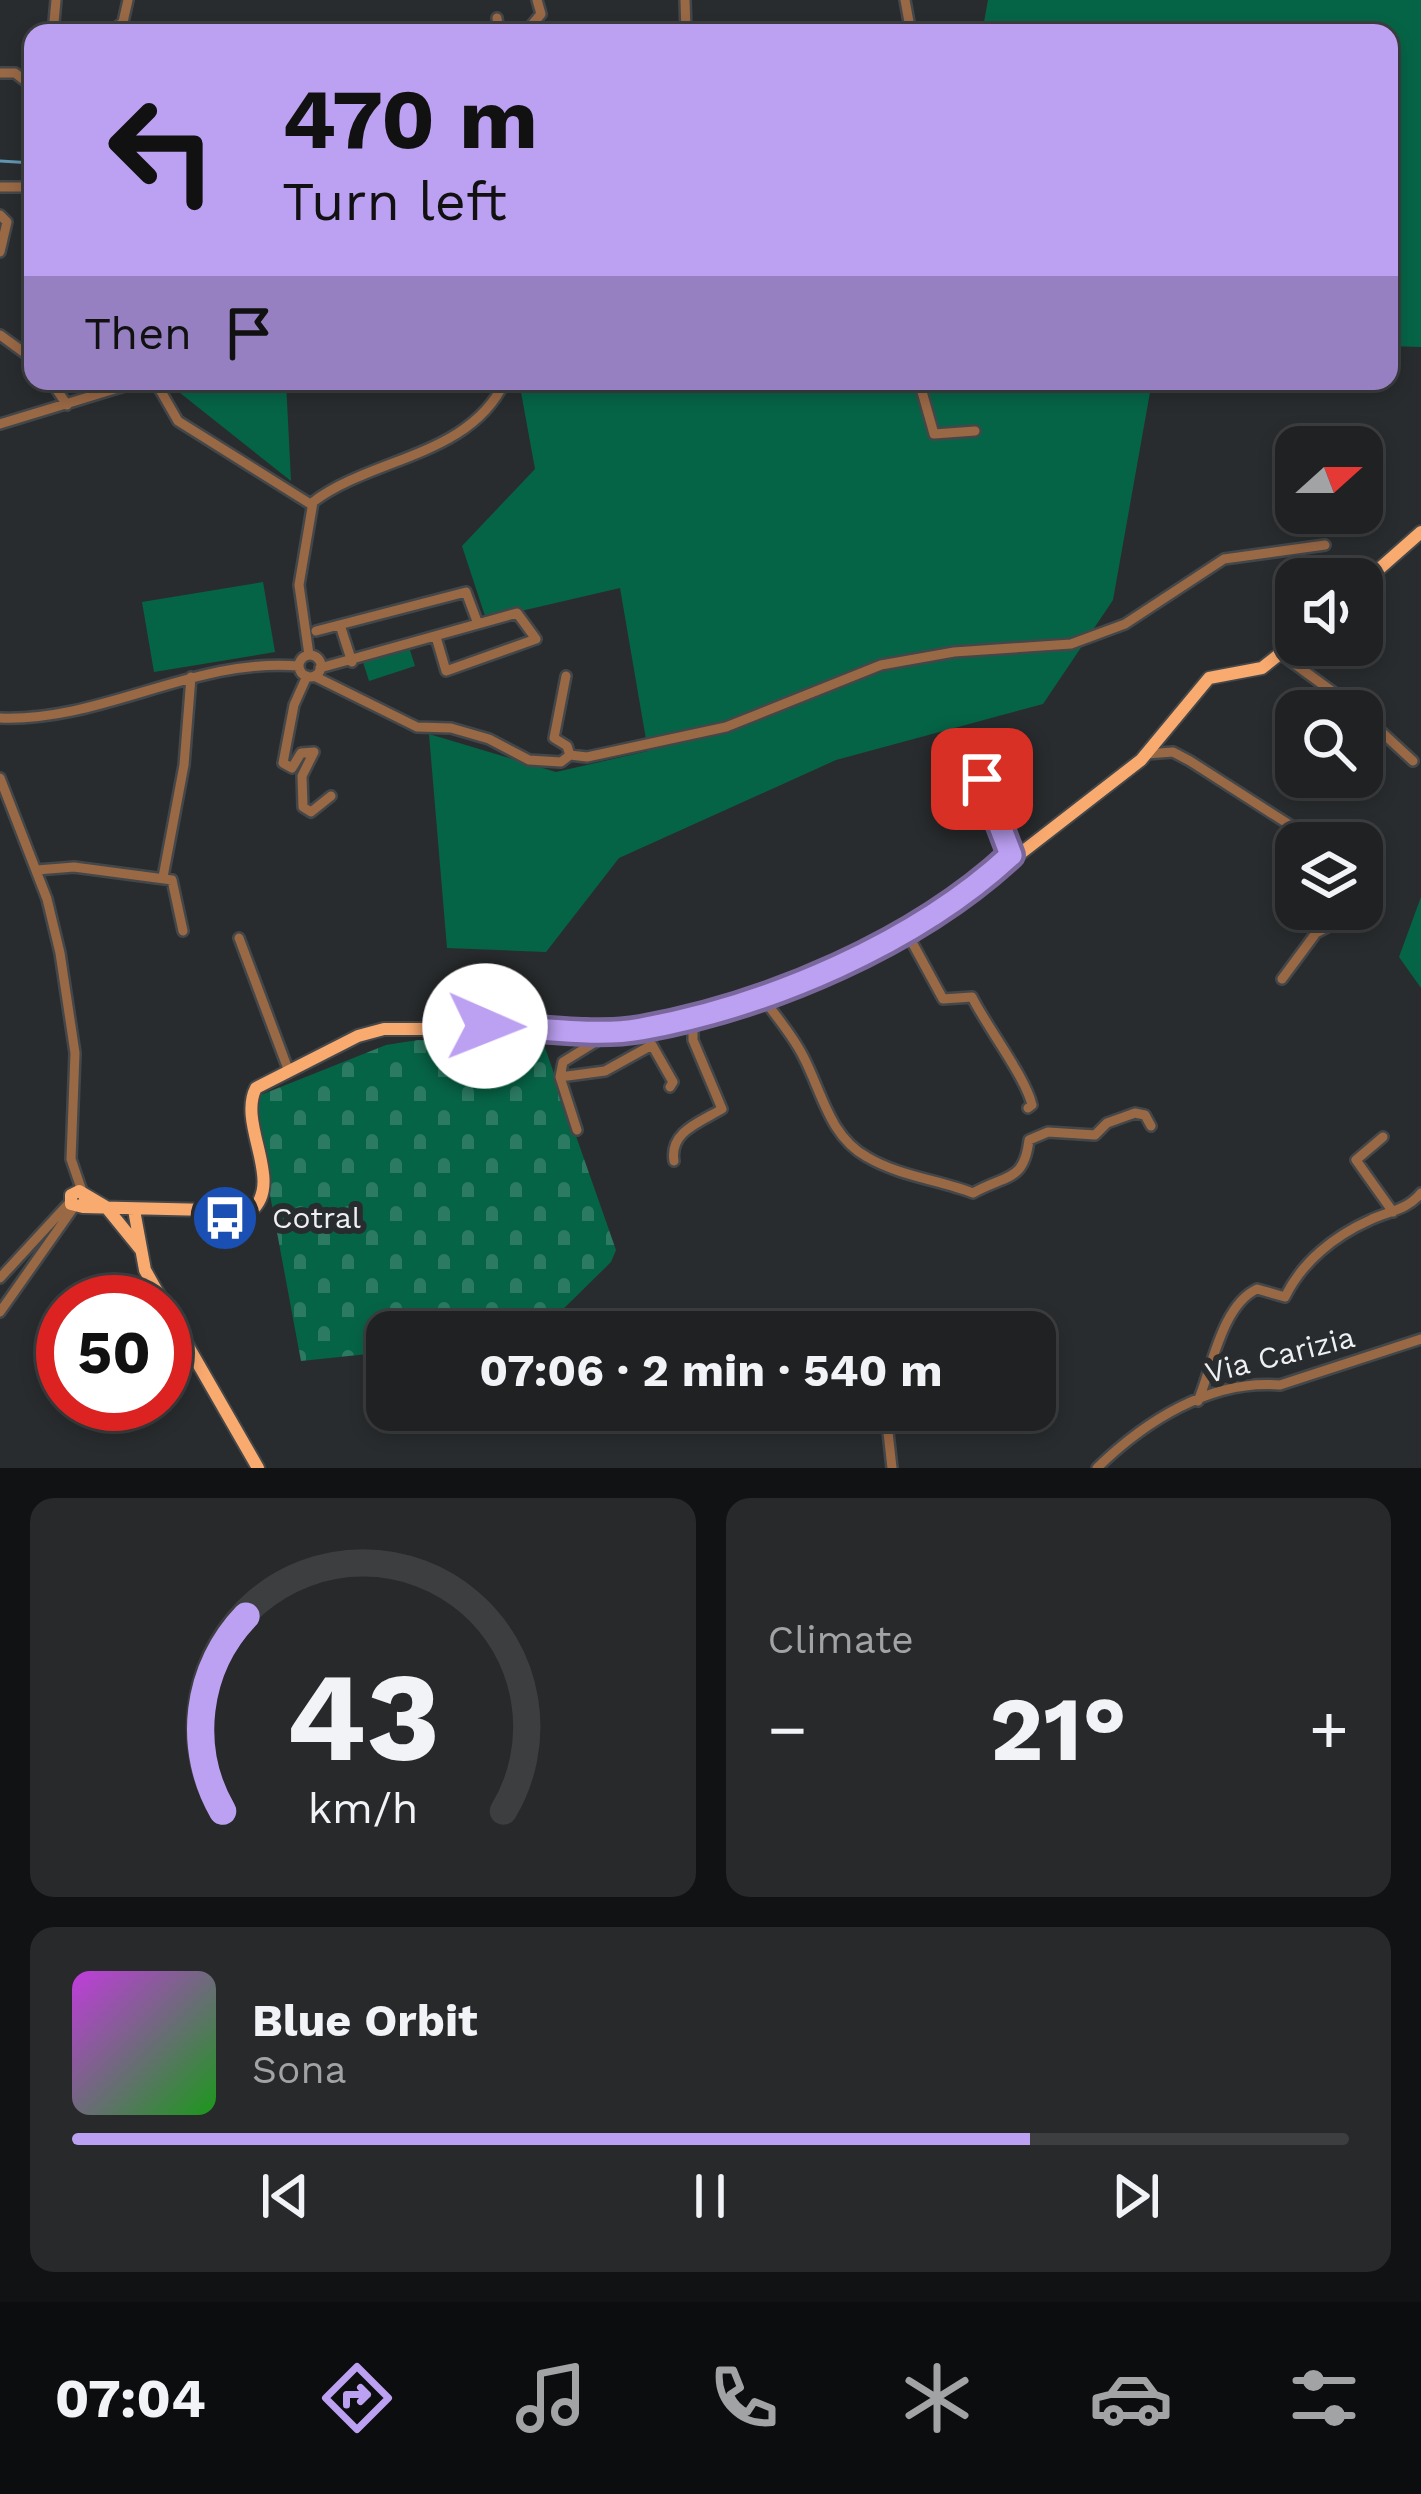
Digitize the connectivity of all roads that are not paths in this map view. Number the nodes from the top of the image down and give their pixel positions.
1 (497, 18) dead end
2 (498, 24) edge
3 (0, 215) edge
4 (0, 251) edge
5 (57, 390) edge
6 (113, 390) edge
7 (159, 390) edge
8 (499, 390) edge
9 (922, 390) edge
10 (67, 405) junction
11 (0, 424) edge
12 (975, 431) dead end
13 (312, 505) junction
14 (1421, 532) edge
15 (1325, 545) dead end
16 (1383, 565) edge
17 (478, 624) junction
18 (340, 625) junction
19 (316, 631) dead end
20 (436, 637) junction
21 (309, 655) junction
22 (1275, 658) edge
23 (352, 662) junction
24 (299, 666) junction
25 (1297, 666) edge
26 (314, 673) junction
27 (191, 676) junction
28 (566, 676) dead end
29 (1330, 690) edge
30 (0, 718) edge
31 (1383, 733) edge
32 (968, 742) dead end
33 (1146, 754) junction
34 (570, 755) junction
35 (1413, 761) dead end
36 (0, 778) edge
37 (331, 796) dead end
38 (1286, 822) edge
39 (1011, 855) junction
40 (37, 870) junction
41 (163, 877) junction
42 (1322, 930) edge
43 (183, 931) dead end
44 (907, 933) junction
45 (239, 938) dead end
46 (1282, 979) dead end
47 (760, 994) junction
48 (693, 1014) junction
49 (604, 1031) junction
50 (288, 1069) junction
51 (560, 1076) junction
52 (670, 1087) dead end
53 (1028, 1108) dead end
54 (1151, 1126) dead end
55 (577, 1130) dead end
56 (1383, 1137) dead end
57 (1356, 1160) junction
58 (674, 1161) dead end
59 (1342, 1170) dead end
60 (1421, 1193) edge
61 (78, 1199) junction
62 (106, 1207) junction
63 (134, 1210) junction
64 (151, 1211) junction
65 (1393, 1213) junction
66 (135, 1232) junction
67 (152, 1275) edge
68 (0, 1278) edge
69 (0, 1312) edge
70 (1421, 1339) edge
71 (192, 1353) edge
72 (1198, 1401) junction
73 (888, 1431) edge
74 (258, 1468) edge
75 (892, 1468) edge
76 (1097, 1468) edge

1 - 2 street
3 - 4 street
5 - 10 street
6 - 10 street
7 - 13 street
8 - 13 street
9 - 12 street
10 - 11 street
13 - 21 street
14 - 16 main road
15 - 34 street
17 - 18 street
17 - 20 street
17 - 20 street
18 - 19 street
18 - 23 street
20 - 23 street
21 - 24 street
21 - 26 street
22 - 33 main road
23 - 26 street
24 - 26 street
24 - 27 street
25 - 29 street
26 - 34 street
26 - 37 street
27 - 30 street
27 - 41 street
28 - 34 street
31 - 35 street
32 - 39 street
33 - 38 street
33 - 39 main road
36 - 40 street
39 - 44 main road
40 - 41 street
40 - 61 street
41 - 43 street
42 - 46 street
44 - 47 main road
44 - 53 street
45 - 50 street
47 - 48 main road
47 - 54 street
48 - 49 main road
48 - 58 street
49 - 50 main road
49 - 51 street
50 - 64 main road
51 - 52 street
51 - 55 street
56 - 57 street
57 - 59 street
57 - 65 street
60 - 65 street
61 - 62 main road
61 - 68 street
61 - 69 street
62 - 63 main road
62 - 66 main road
63 - 64 main road
63 - 66 main road
64 - 66 main road
65 - 72 street
66 - 67 main road
70 - 72 street, Via Carizia
71 - 74 main road
72 - 76 street, Via Carizia
73 - 75 street

